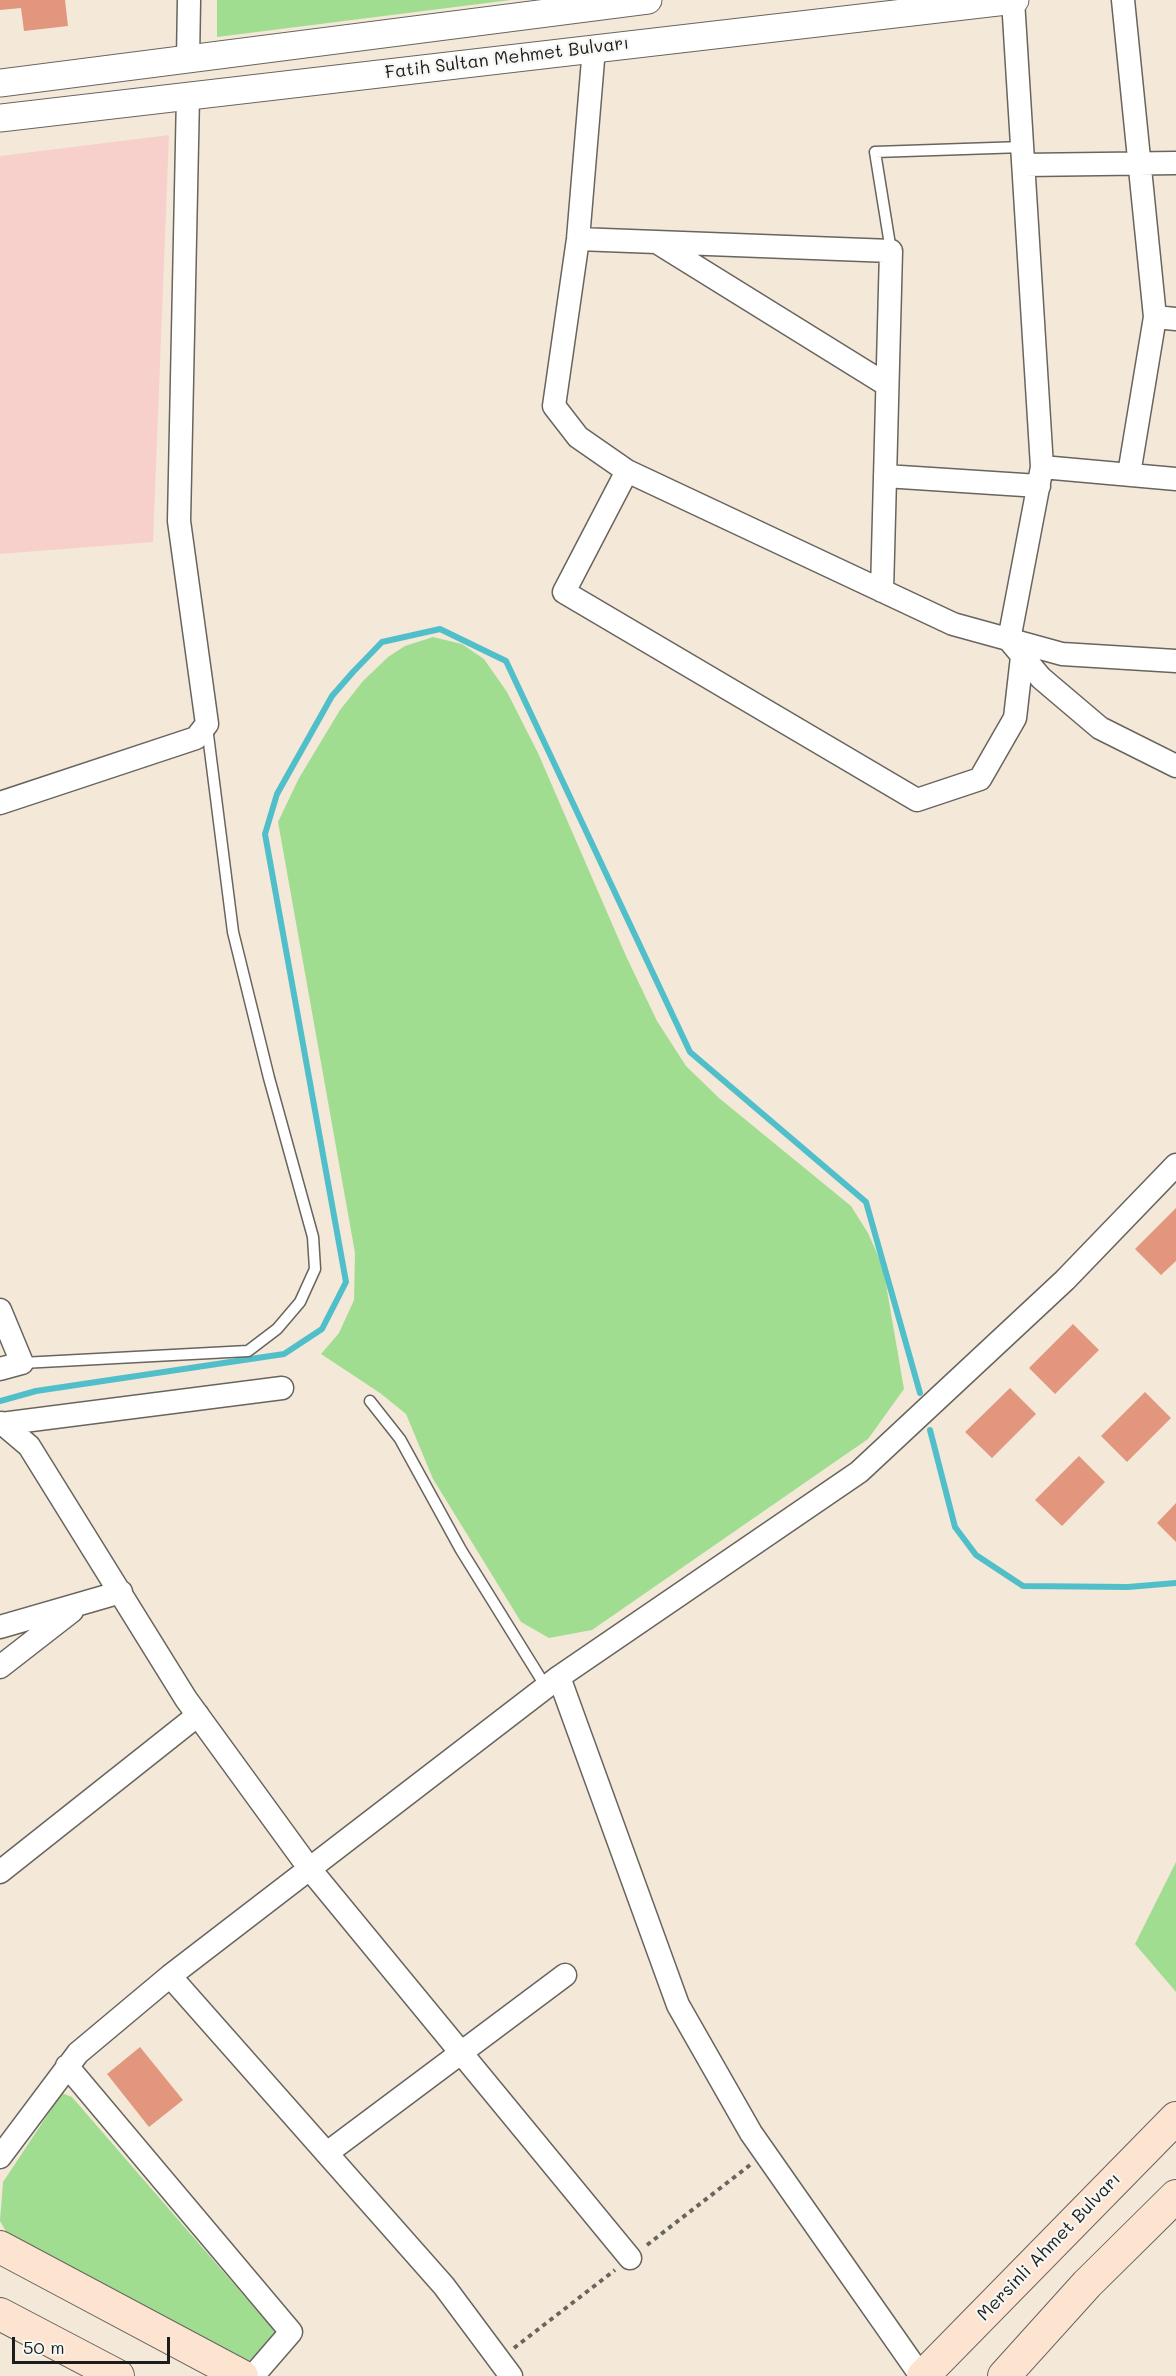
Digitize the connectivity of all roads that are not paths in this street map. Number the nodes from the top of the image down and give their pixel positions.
1 (189, 0) edge
2 (648, 0) edge
3 (1014, 0) edge
4 (1123, 0) edge
5 (610, 2) edge
6 (594, 48) junction
7 (188, 60) junction
8 (0, 83) edge
9 (188, 96) junction
10 (0, 118) edge
11 (1023, 156) junction
12 (1176, 163) edge
13 (1139, 164) junction
14 (578, 239) junction
15 (657, 242) junction
16 (891, 251) junction
17 (1165, 318) edge
18 (887, 385) junction
19 (627, 471) junction
20 (1128, 474) junction
21 (885, 476) junction
22 (1040, 477) junction
23 (1176, 479) edge
24 (882, 591) junction
25 (1018, 646) junction
26 (1176, 661) edge
27 (207, 724) junction
28 (1176, 766) edge
29 (0, 803) edge
30 (1176, 1164) edge
31 (0, 1310) edge
32 (22, 1363) junction
33 (0, 1369) edge
34 (282, 1388) dead end
35 (370, 1401) dead end
36 (1, 1423) edge
37 (121, 1592) junction
38 (83, 1603) junction
39 (0, 1627) edge
40 (0, 1667) edge
41 (552, 1682) junction
42 (198, 1715) junction
43 (309, 1868) junction
44 (0, 1872) edge
45 (565, 1975) dead end
46 (170, 1976) junction
47 (461, 2052) junction
48 (68, 2066) junction
49 (1176, 2118) edge
50 (3, 2143) edge
51 (327, 2153) junction
52 (1176, 2196) edge
53 (0, 2247) edge
54 (630, 2258) dead end
55 (0, 2314) edge
56 (118, 2376) edge
57 (243, 2376) edge
58 (253, 2376) edge
59 (511, 2376) edge
60 (922, 2376) edge
61 (1004, 2376) edge

1 - 7 street
2 - 5 street
3 - 6 street, Fatih Sultan Mehmet Bulvarı
3 - 11 street
4 - 13 street
5 - 7 street
6 - 9 street, Fatih Sultan Mehmet Bulvarı
6 - 14 street
7 - 8 street
9 - 10 street, Fatih Sultan Mehmet Bulvarı
9 - 27 street
11 - 13 street
11 - 16 lane
11 - 22 street
12 - 13 street
13 - 17 street
14 - 15 street
14 - 19 street
15 - 16 street
15 - 18 street
16 - 18 street
17 - 20 street
18 - 21 street
19 - 24 street
19 - 25 street
20 - 22 street
20 - 23 street
21 - 22 street
21 - 24 street
22 - 25 street
24 - 25 street
25 - 26 street
25 - 28 street
27 - 29 street
27 - 32 lane
30 - 41 street
31 - 32 street
32 - 33 street
34 - 36 street
35 - 41 lane
36 - 37 street
37 - 38 street
37 - 42 street
38 - 39 street
38 - 40 street
41 - 43 street
41 - 60 street
42 - 43 street
42 - 44 street
43 - 46 street
43 - 47 street
45 - 47 street
46 - 48 street
46 - 51 street
47 - 51 street
47 - 54 street
48 - 50 street
48 - 58 street
49 - 60 main road, Mersinli Ahmet Bulvarı
51 - 59 street
52 - 61 main road
53 - 57 main road
55 - 56 main road

